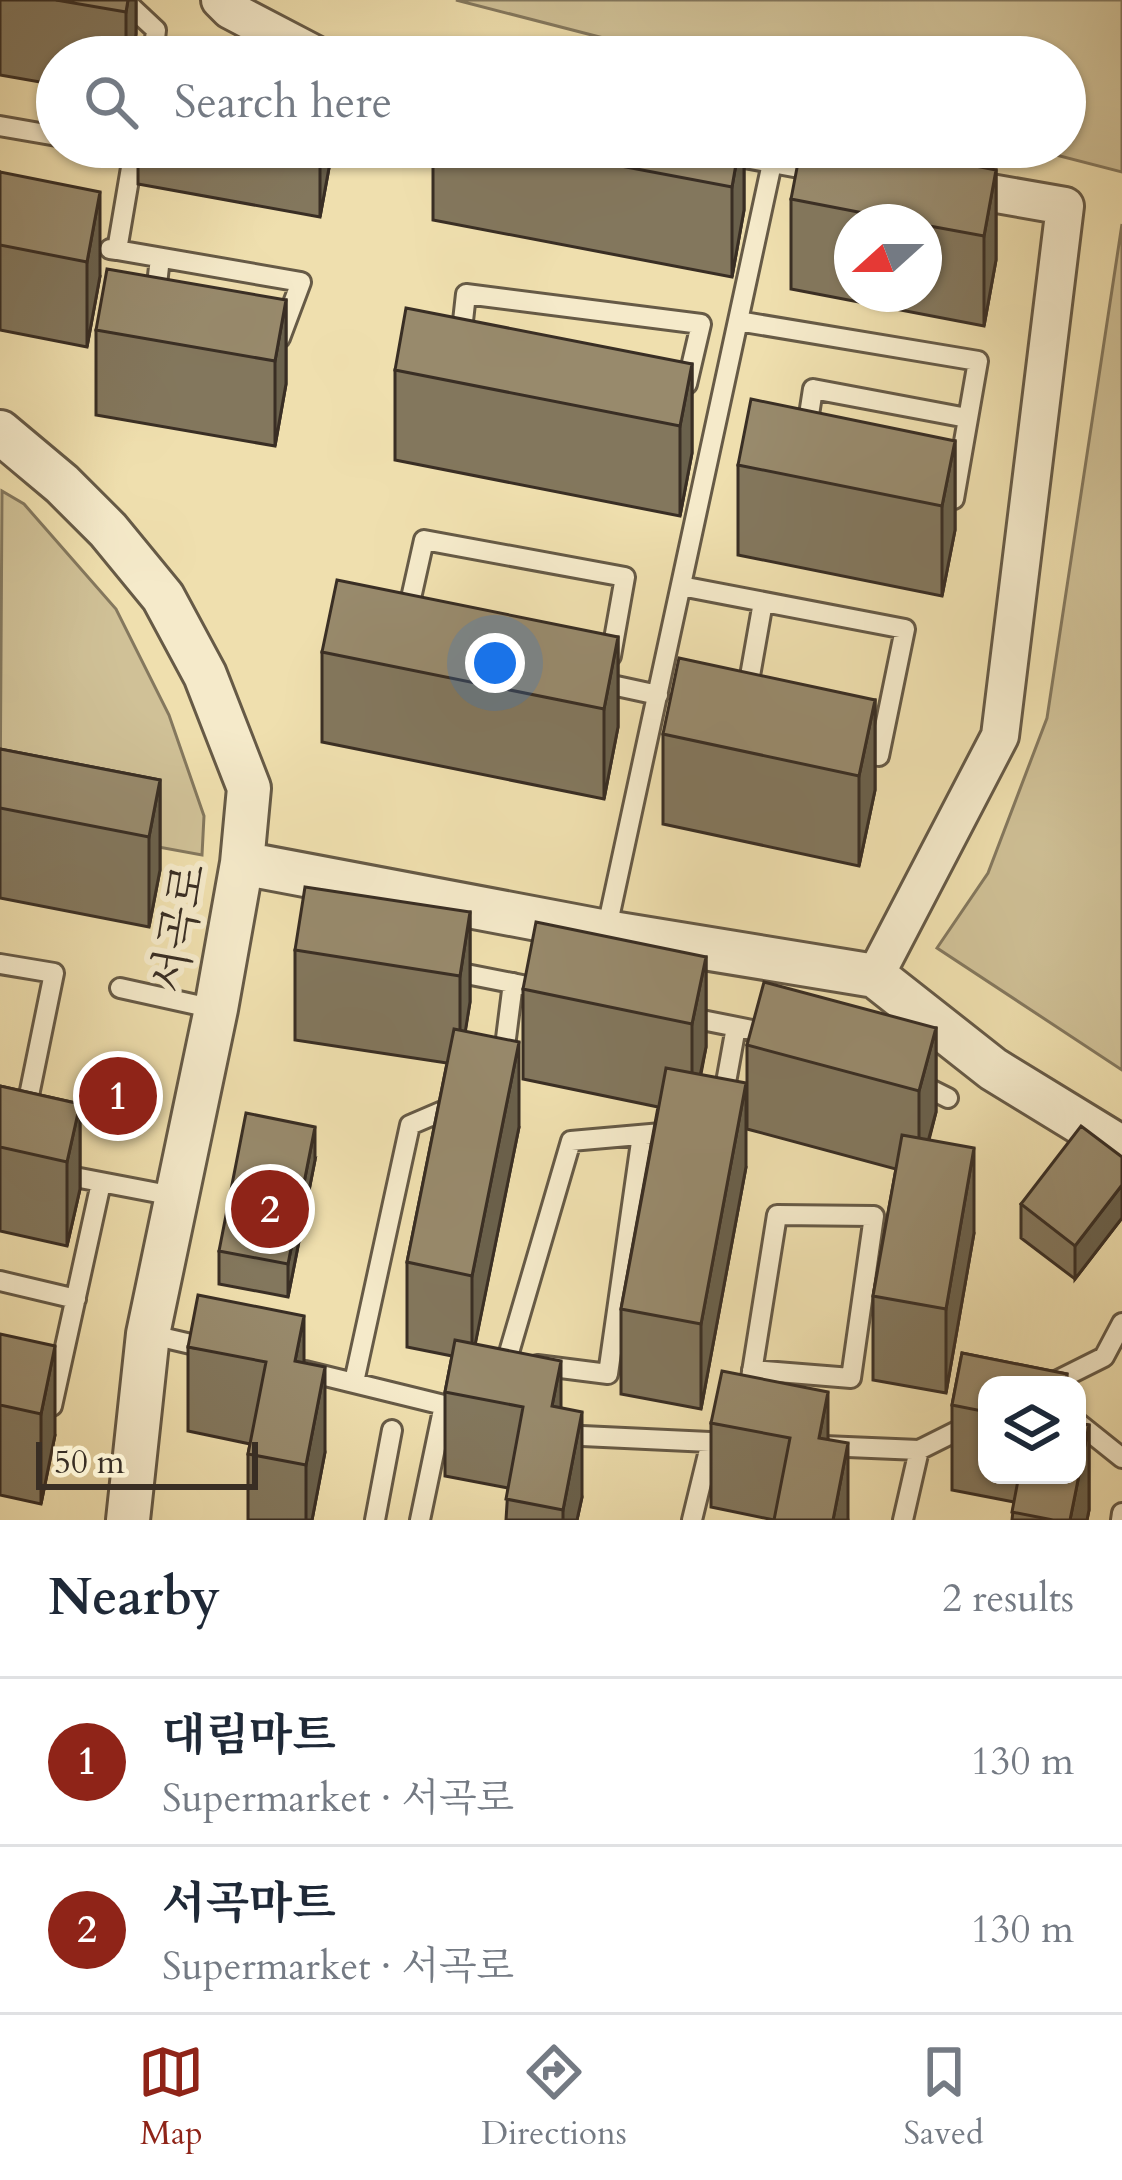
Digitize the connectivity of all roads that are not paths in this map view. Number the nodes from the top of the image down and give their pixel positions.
1 (118, 0) edge
2 (220, 0) edge
3 (155, 36) edge
4 (280, 36) edge
5 (0, 126) edge
6 (36, 132) edge
7 (127, 168) edge
8 (771, 168) edge
9 (852, 168) edge
10 (94, 245) edge
11 (117, 250) junction
12 (160, 258) junction
13 (152, 320) edge
14 (738, 321) junction
15 (259, 335) edge
16 (457, 367) edge
17 (700, 409) junction
18 (968, 418) junction
19 (0, 432) edge
20 (803, 449) edge
21 (910, 490) edge
22 (681, 586) junction
23 (763, 602) junction
24 (402, 640) edge
25 (583, 679) edge
26 (606, 684) junction
27 (658, 694) junction
28 (744, 710) edge
29 (832, 748) edge
30 (242, 863) junction
31 (606, 932) junction
32 (0, 964) edge
33 (421, 965) edge
34 (875, 976) junction
35 (513, 983) junction
36 (121, 988) dead end
37 (558, 992) edge
38 (216, 1009) junction
39 (669, 1014) edge
40 (736, 1027) junction
41 (797, 1039) edge
42 (894, 1070) edge
43 (948, 1098) dead end
44 (642, 1135) junction
45 (20, 1143) edge
46 (1122, 1148) edge
47 (37, 1169) edge
48 (101, 1184) junction
49 (178, 1197) junction
50 (0, 1281) edge
51 (76, 1299) junction
52 (1122, 1323) edge
53 (148, 1334) junction
54 (217, 1350) edge
55 (506, 1361) junction
56 (286, 1366) edge
57 (752, 1370) junction
58 (1066, 1376) edge
59 (354, 1382) junction
60 (0, 1395) edge
61 (444, 1405) junction
62 (978, 1421) edge
63 (1086, 1429) edge
64 (392, 1430) dead end
65 (549, 1432) edge
66 (711, 1442) junction
67 (808, 1446) edge
68 (920, 1450) junction
69 (1122, 1458) edge
70 (128, 1520) edge
71 (375, 1520) edge
72 (420, 1520) edge
73 (692, 1520) edge
74 (903, 1520) edge

1 - 3 lane
2 - 4 street
5 - 6 lane
7 - 11 lane
8 - 14 lane
9 - 34 street
10 - 11 lane
11 - 12 lane
12 - 13 lane
12 - 15 lane
14 - 17 lane
14 - 18 lane
16 - 17 lane
17 - 22 lane
18 - 20 lane
18 - 21 lane
19 - 30 street, 서곡로
22 - 23 lane
22 - 27 lane
23 - 28 lane
23 - 29 lane
24 - 26 lane
25 - 26 lane
26 - 27 lane
27 - 31 lane
30 - 31 street
30 - 38 street, 서곡로
31 - 34 street
32 - 45 lane
33 - 35 lane
34 - 46 street
35 - 37 lane
35 - 59 lane
36 - 38 lane
38 - 49 street, 서곡로
39 - 40 lane
40 - 41 lane
40 - 44 lane
42 - 43 lane
44 - 55 lane
44 - 55 lane
47 - 48 lane
48 - 49 lane
48 - 51 lane
49 - 53 street, 서곡로
50 - 51 lane
51 - 60 lane
52 - 58 lane
53 - 54 lane
53 - 70 street, 서곡로
55 - 61 lane
56 - 59 lane
57 - 57 lane
57 - 66 lane
59 - 61 lane
61 - 72 lane
62 - 68 lane
63 - 69 lane
64 - 71 lane
65 - 66 lane
66 - 73 lane
67 - 68 lane
68 - 74 lane

